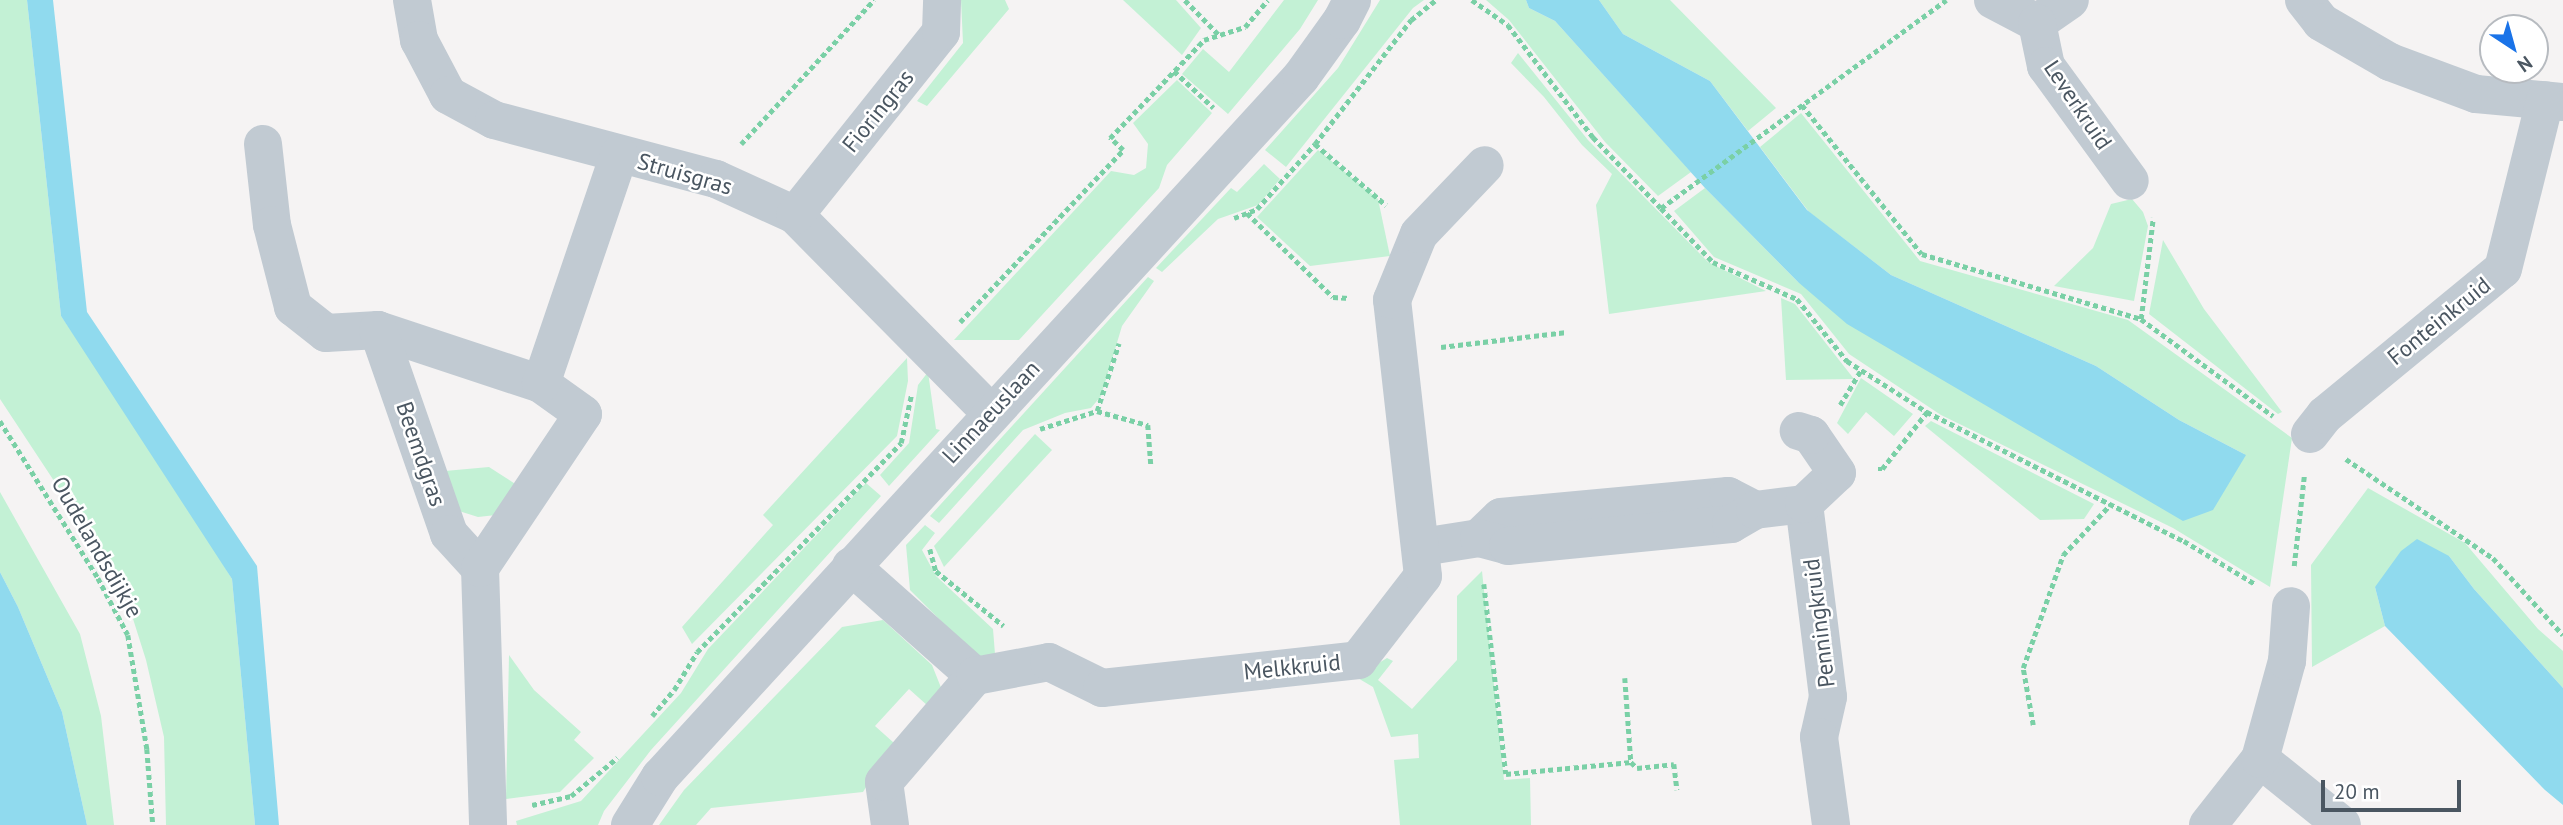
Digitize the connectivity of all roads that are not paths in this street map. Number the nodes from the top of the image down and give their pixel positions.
1 (412, 0) edge
2 (942, 0) edge
3 (1352, 0) edge
4 (1993, 0) edge
5 (2070, 0) edge
6 (2304, 0) edge
7 (2037, 23) junction
8 (2554, 101) edge
9 (263, 144) dead end
10 (619, 155) junction
11 (1485, 165) dead end
12 (2130, 181) road end
13 (795, 215) junction
14 (379, 330) junction
15 (541, 384) junction
16 (990, 412) junction
17 (1799, 431) dead end
18 (2309, 434) road end
19 (1804, 504) junction
20 (1422, 547) junction
21 (851, 566) junction
22 (480, 568) junction
23 (2291, 606) road end
24 (975, 676) junction
25 (2260, 759) junction
26 (488, 821) edge
27 (630, 825) edge
28 (890, 825) edge
29 (1831, 825) edge
30 (2208, 825) edge
31 (2342, 825) edge

1 - 10 street, Struisgras
2 - 13 street, Fioringras
3 - 16 street, Linnaeuslaan
4 - 7 street
5 - 7 street
6 - 8 street, Fonteinkruid
7 - 12 street, Leverkruid
8 - 18 street, Fonteinkruid
9 - 14 street
10 - 13 street, Struisgras
10 - 15 street
11 - 20 street, Melkkruid
13 - 16 street, Struisgras
14 - 15 street
14 - 22 street, Beemdgras
15 - 22 street
16 - 21 street, Linnaeuslaan
17 - 19 street
19 - 20 street
19 - 29 street, Penningkruid
20 - 24 street, Melkkruid
21 - 24 street
21 - 27 street, Linnaeuslaan
22 - 26 street
23 - 25 street
24 - 28 street
25 - 30 street
25 - 31 street

